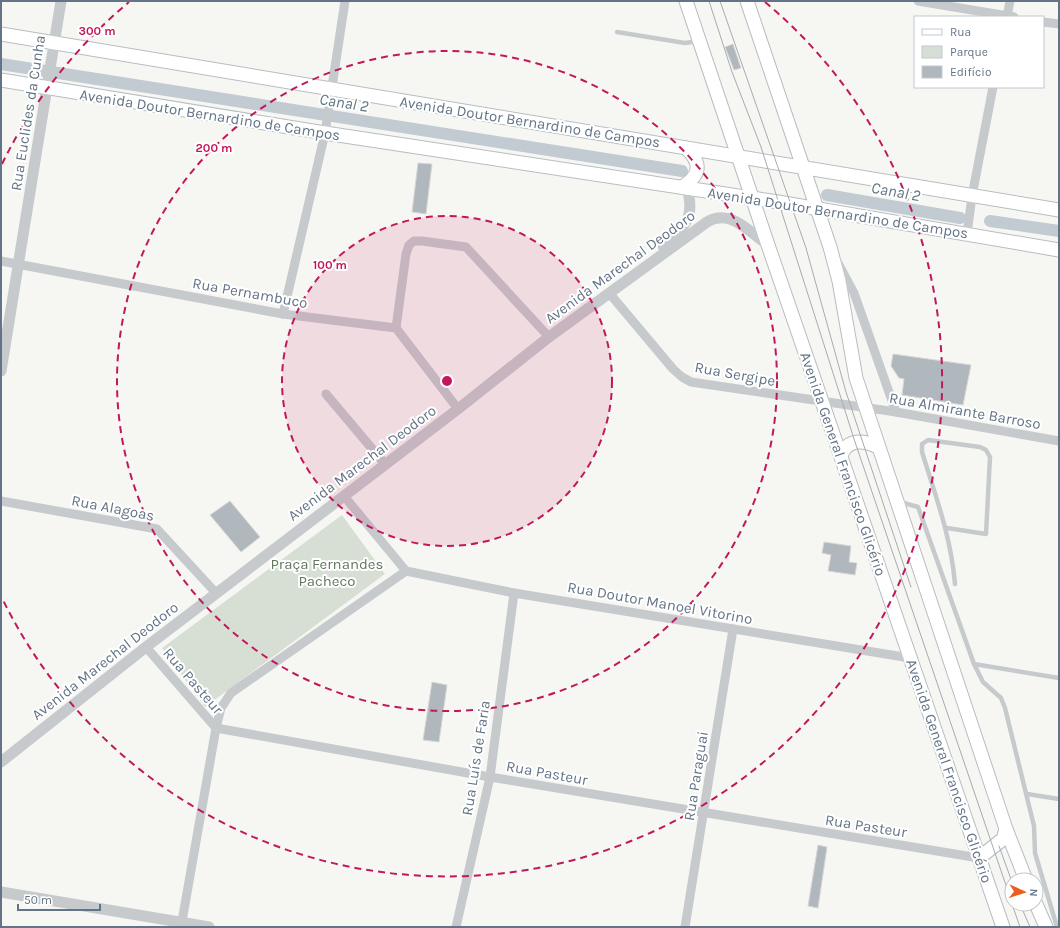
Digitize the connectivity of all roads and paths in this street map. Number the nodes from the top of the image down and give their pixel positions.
1 (61, 1) edge
2 (345, 1) edge
3 (686, 1) edge
4 (748, 1) edge
5 (918, 1) edge
6 (1010, 1) edge
7 (1003, 16) edge
8 (1009, 16) edge
9 (1044, 22) edge
10 (1059, 24) edge
11 (617, 32) dead end
12 (1, 34) edge
13 (699, 41) junction
14 (54, 42) junction
15 (1, 80) edge
16 (47, 82) junction
17 (993, 88) edge
18 (330, 95) junction
19 (326, 127) junction
20 (686, 148) junction
21 (738, 157) junction
22 (802, 167) junction
23 (685, 188) junction
24 (972, 196) junction
25 (753, 198) junction
26 (816, 208) junction
27 (1059, 210) edge
28 (967, 234) junction
29 (768, 245) junction
30 (830, 247) junction
31 (1059, 250) edge
32 (1, 261) edge
33 (19, 264) junction
34 (638, 271) junction
35 (610, 294) junction
36 (283, 314) junction
37 (396, 328) junction
38 (549, 337) junction
39 (1, 371) edge
40 (326, 394) dead end
41 (822, 402) junction
42 (866, 408) junction
43 (458, 409) junction
44 (896, 412) junction
45 (1059, 441) edge
46 (878, 447) junction
47 (841, 456) junction
48 (385, 464) junction
49 (344, 496) junction
50 (1, 501) edge
51 (896, 501) junction
52 (947, 528) junction
53 (406, 571) junction
54 (955, 584) dead end
55 (216, 593) junction
56 (514, 593) junction
57 (733, 629) junction
58 (146, 647) junction
59 (910, 658) junction
60 (974, 664) junction
61 (1059, 678) edge
62 (216, 728) junction
63 (1, 762) edge
64 (490, 778) junction
65 (1027, 794) junction
66 (1059, 799) edge
67 (704, 814) junction
68 (1006, 829) junction
69 (979, 858) junction
70 (1023, 872) edge
71 (1, 892) edge
72 (1039, 912) edge
73 (182, 925) edge
74 (209, 927) edge
75 (456, 927) edge
76 (685, 927) edge
77 (1002, 927) edge
78 (1046, 927) edge
79 (1057, 927) edge

1 - 14 street, Rua Euclides da Cunha
2 - 18 street
3 - 13 main road, Avenida General Francisco Glicério
4 - 22 main road
5 - 7 street
6 - 8 street
9 - 10 street
11 - 13 lane
12 - 14 main road, Avenida Doutor Bernardino de Campos
13 - 21 main road, Avenida General Francisco Glicério
14 - 16 street, Rua Euclides da Cunha
14 - 18 main road, Avenida Doutor Bernardino de Campos
15 - 16 main road, Avenida Doutor Bernardino de Campos
16 - 19 main road, Avenida Doutor Bernardino de Campos
16 - 33 street, Rua Euclides da Cunha
17 - 24 street
18 - 19 street
18 - 20 main road, Avenida Doutor Bernardino de Campos
19 - 23 main road, Avenida Doutor Bernardino de Campos
19 - 36 street
20 - 21 main road, Avenida Doutor Bernardino de Campos
20 - 23 main road
21 - 22 main road, Avenida Doutor Bernardino de Campos
21 - 25 main road, Avenida General Francisco Glicério
22 - 24 main road, Avenida Doutor Bernardino de Campos
22 - 26 main road
23 - 25 main road, Avenida Doutor Bernardino de Campos
23 - 34 street
24 - 27 main road, Avenida Doutor Bernardino de Campos
24 - 28 street
25 - 26 main road, Avenida Doutor Bernardino de Campos
25 - 29 main road, Avenida General Francisco Glicério
26 - 28 main road, Avenida Doutor Bernardino de Campos
26 - 30 main road
28 - 31 main road, Avenida Doutor Bernardino de Campos
29 - 34 street, Avenida Marechal Deodoro
29 - 41 main road, Avenida General Francisco Glicério
30 - 42 main road
30 - 44 street
32 - 33 street, Rua Pernambuco
33 - 36 street, Rua Pernambuco
33 - 39 street, Rua Euclides da Cunha
34 - 35 street, Avenida Marechal Deodoro
35 - 38 street, Avenida Marechal Deodoro
35 - 41 street, Rua Sergipe
36 - 37 street, Rua Pernambuco
37 - 38 street
37 - 43 street
38 - 43 street, Avenida Marechal Deodoro
40 - 48 street
41 - 42 street, Rua Sergipe
41 - 47 main road, Avenida General Francisco Glicério
42 - 44 street, Rua Almirante Barroso
42 - 46 main road
43 - 48 street, Avenida Marechal Deodoro
44 - 45 street, Rua Almirante Barroso
46 - 47 main road
46 - 51 main road
47 - 59 main road, Avenida General Francisco Glicério
48 - 49 street, Avenida Marechal Deodoro
49 - 53 street
49 - 55 street, Avenida Marechal Deodoro
50 - 55 street, Rua Alagoas
51 - 60 lane
51 - 68 main road
52 - 52 lane
52 - 54 lane
53 - 56 street, Rua Doutor Manoel Vitorino
53 - 62 street
55 - 58 street, Avenida Marechal Deodoro
56 - 57 street, Rua Doutor Manoel Vitorino
56 - 64 street, Rua Luís de Faria
57 - 59 street, Rua Doutor Manoel Vitorino
57 - 67 street, Rua Paraguai
58 - 62 street, Rua Pasteur
58 - 63 street, Avenida Marechal Deodoro
59 - 69 main road, Avenida General Francisco Glicério
60 - 61 lane
60 - 65 lane
62 - 64 street, Rua Pasteur
62 - 73 street
64 - 67 street, Rua Pasteur
64 - 75 street, Rua Luís de Faria
65 - 66 lane
65 - 79 lane
67 - 69 street, Rua Pasteur
67 - 76 street, Rua Paraguai
68 - 69 main road
68 - 70 main road
69 - 77 main road, Avenida General Francisco Glicério
71 - 73 street
72 - 78 main road
73 - 74 street

